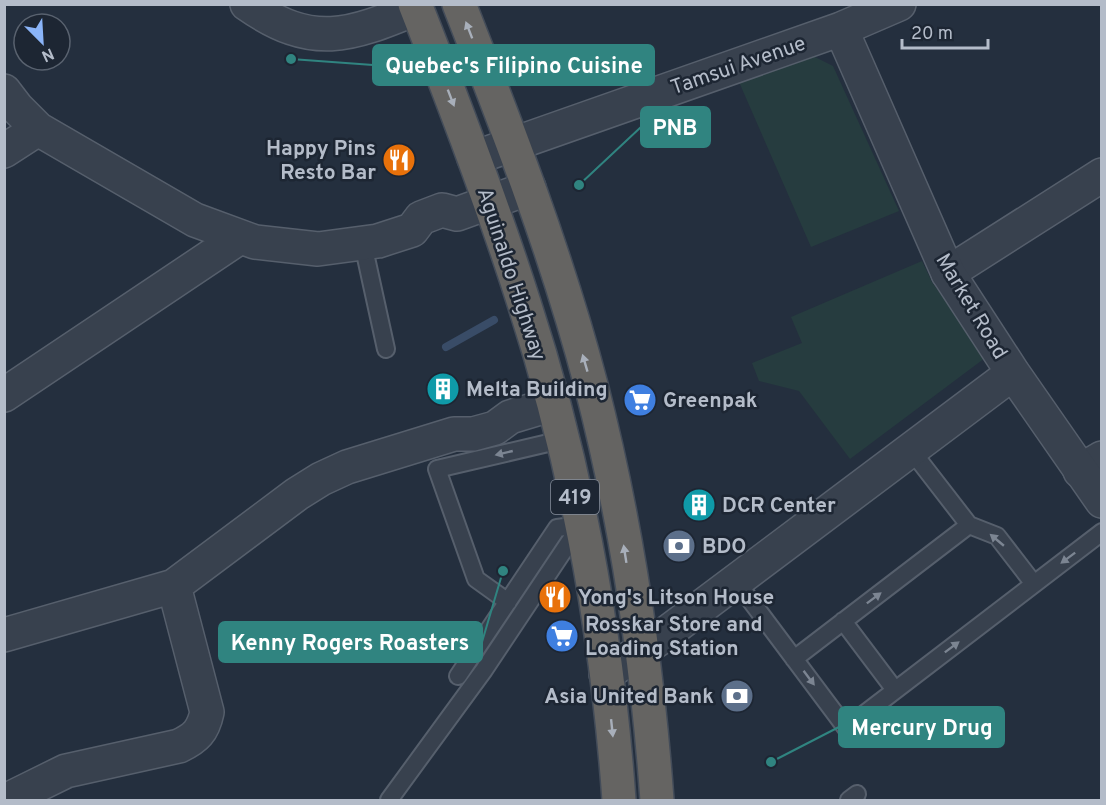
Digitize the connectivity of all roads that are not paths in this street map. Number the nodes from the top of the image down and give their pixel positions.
1 (247, 4) edge
2 (459, 4) edge
3 (899, 4) edge
4 (416, 6) edge
5 (841, 29) junction
6 (4, 92) edge
7 (39, 129) junction
8 (514, 143) junction
9 (4, 151) edge
10 (474, 158) junction
11 (1101, 175) edge
12 (529, 188) junction
13 (490, 202) junction
14 (240, 237) junction
15 (363, 244) junction
16 (948, 273) junction
17 (386, 349) dead end
18 (1013, 373) junction
19 (4, 394) edge
20 (553, 404) junction
21 (561, 440) junction
22 (911, 450) junction
23 (1091, 464) edge
24 (1101, 501) edge
25 (580, 525) junction
26 (969, 525) junction
27 (1101, 532) edge
28 (736, 581) junction
29 (1035, 584) junction
30 (174, 586) junction
31 (508, 602) junction
32 (843, 621) junction
33 (4, 635) edge
34 (640, 653) junction
35 (794, 658) junction
36 (606, 674) junction
37 (458, 676) dead end
38 (895, 690) junction
39 (7, 801) edge
40 (389, 801) edge
41 (619, 801) edge
42 (657, 801) edge

1 - 4 street
8 -> 2 highway, Aguinaldo Highway / 419
3 - 5 street, Tamsui Avenue
4 -> 10 highway, Aguinaldo Highway / 419
5 - 8 street, Tamsui Avenue
5 - 16 street, Market Road
6 - 7 street
7 - 9 street
7 - 14 street
8 - 10 street, Tamsui Avenue
8 - 12 highway, Aguinaldo Highway / 419
10 - 13 highway, Aguinaldo Highway / 419
11 - 16 street
12 - 13 street
34 -> 12 highway, Aguinaldo Highway / 419
13 - 15 street
13 - 20 highway, Aguinaldo Highway / 419
14 - 15 street
14 - 19 street
15 - 17 lane
16 - 18 street, Market Road
18 - 22 street
18 - 23 street, Market Road
20 - 21 highway, Aguinaldo Highway / 419
20 - 30 street
21 - 25 highway, Aguinaldo Highway / 419
21 -> 31 lane
22 - 26 lane
22 - 28 street
23 - 24 street, Market Road
25 - 31 lane
25 - 36 highway, Aguinaldo Highway / 419
25 - 40 lane
29 -> 26 lane
32 -> 26 lane
27 -> 29 lane
28 - 34 street
28 - 35 lane
38 -> 29 lane
30 - 33 street
30 - 39 street
31 - 37 lane
32 - 35 lane
32 - 38 lane
34 - 36 street
34 - 42 highway, Aguinaldo Highway / 419
35 -> 38 lane
36 -> 41 highway, Aguinaldo Highway / 419

